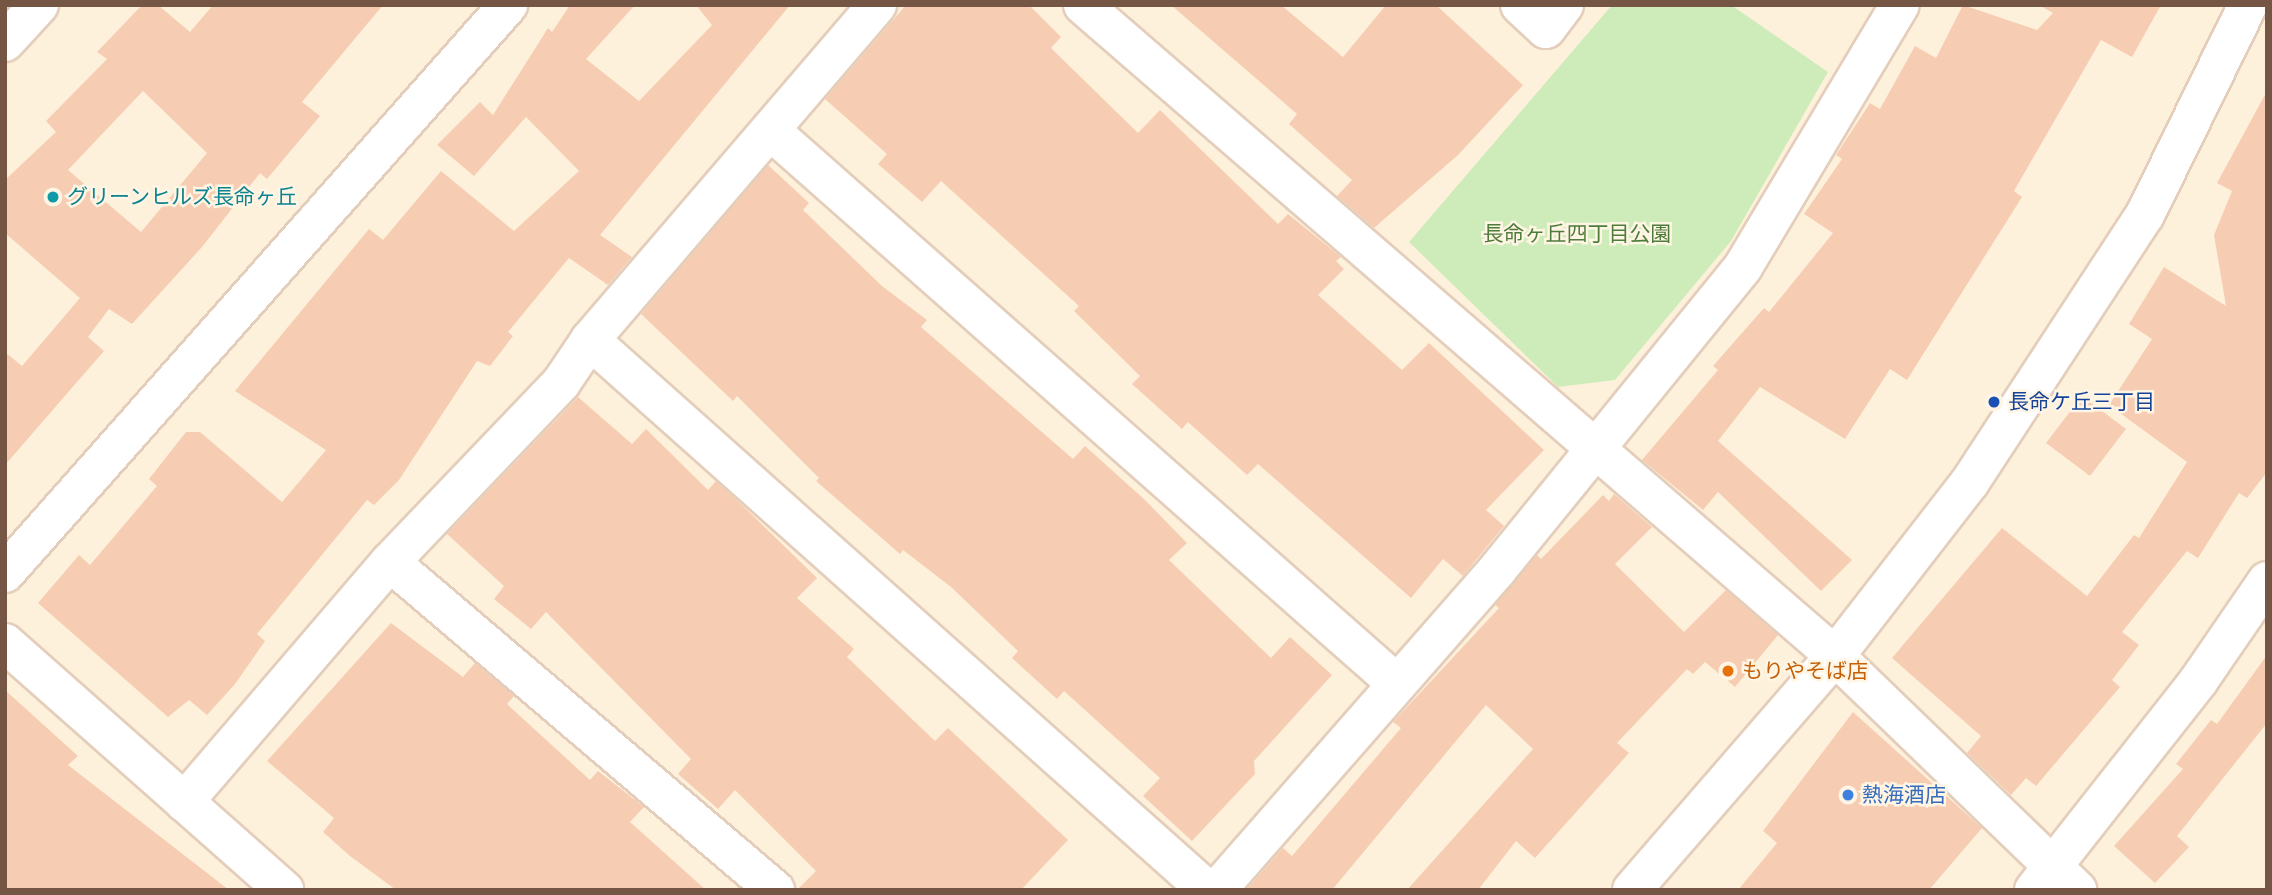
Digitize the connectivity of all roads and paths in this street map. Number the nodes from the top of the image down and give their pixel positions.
1 (39, 5) edge
2 (508, 5) edge
3 (877, 5) edge
4 (1083, 5) edge
5 (1520, 5) edge
6 (1564, 5) edge
7 (1900, 5) edge
8 (2248, 5) edge
9 (5, 42) edge
10 (771, 131) junction
11 (590, 340) junction
12 (1593, 452) junction
13 (390, 562) junction
14 (5, 573) edge
15 (2267, 581) edge
16 (5, 643) edge
17 (1835, 656) junction
18 (1396, 682) junction
19 (184, 802) junction
20 (2055, 883) edge
21 (284, 890) edge
22 (775, 890) edge
23 (1207, 890) edge
24 (1217, 890) edge
25 (1632, 890) edge

1 - 9 street
2 - 14 street
3 - 10 street
4 - 12 street
5 - 6 street
7 - 12 street
8 - 17 street
10 - 11 street
10 - 18 street
11 - 13 street
11 - 23 street
12 - 17 street
12 - 18 street
13 - 19 street
13 - 22 street
15 - 20 street
16 - 19 street
17 - 20 street
17 - 25 street
18 - 24 street
19 - 21 street

